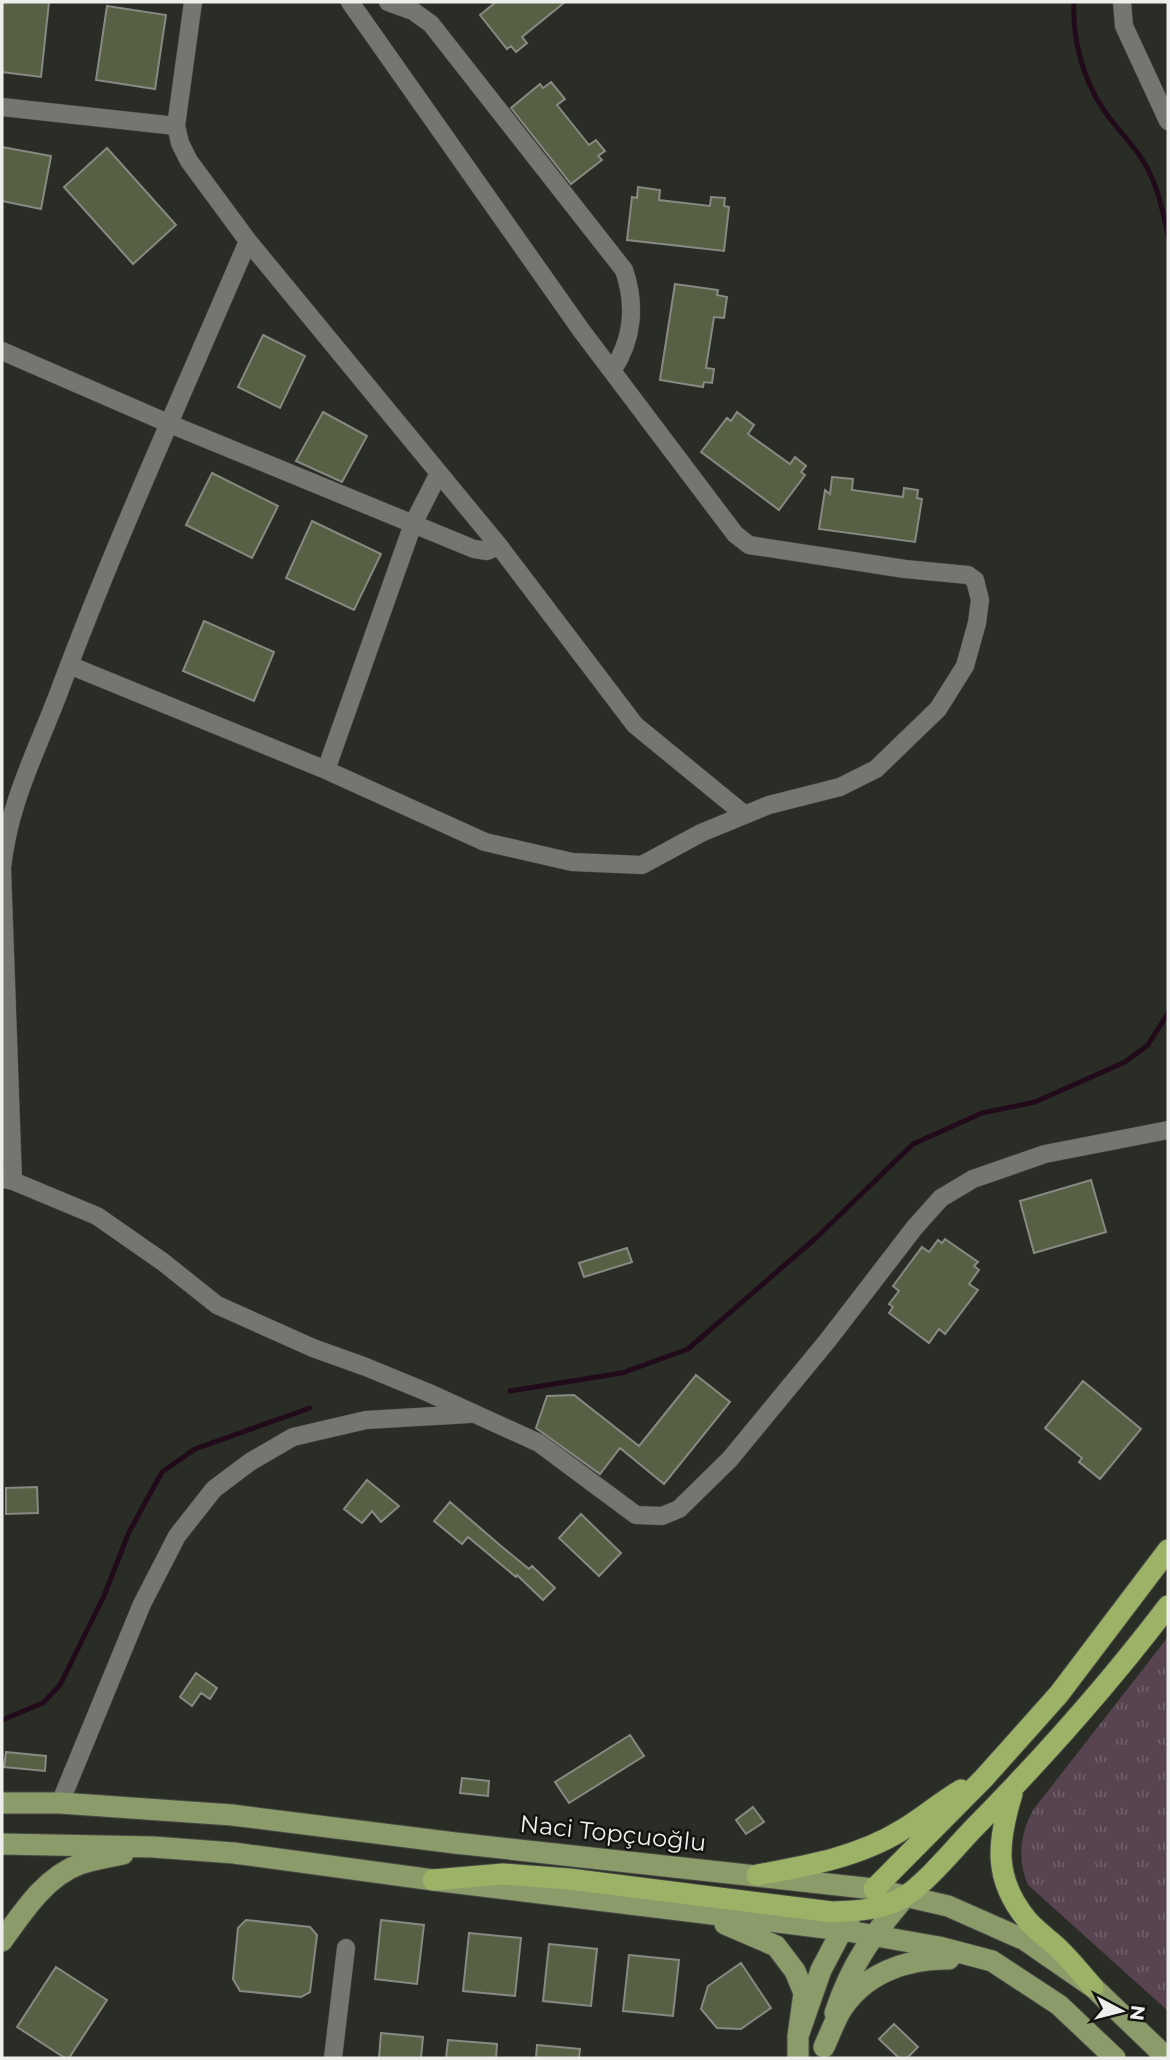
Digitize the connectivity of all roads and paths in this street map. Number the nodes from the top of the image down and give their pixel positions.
1 (193, 2) edge
2 (350, 2) edge
3 (388, 2) edge
4 (1122, 2) edge
5 (2, 107) edge
6 (1168, 121) edge
7 (176, 126) junction
8 (248, 242) junction
9 (2, 351) edge
10 (612, 371) junction
11 (170, 424) junction
12 (439, 473) junction
13 (413, 524) junction
14 (499, 546) junction
15 (69, 665) junction
16 (326, 770) junction
17 (745, 815) junction
18 (1168, 1130) edge
19 (6, 1157) edge
20 (8, 1180) edge
21 (473, 1414) junction
22 (1168, 1550) edge
23 (1168, 1606) edge
24 (984, 1778) junction
25 (1013, 1789) junction
26 (2, 1803) edge
27 (60, 1803) junction
28 (2, 1844) edge
29 (153, 1847) junction
30 (757, 1875) junction
31 (432, 1880) junction
32 (874, 1889) junction
33 (906, 1896) junction
34 (691, 1911) junction
35 (858, 1912) junction
36 (842, 1930) junction
37 (872, 1936) junction
38 (2, 1941) edge
39 (346, 1948) dead end
40 (992, 1961) junction
41 (1093, 1987) junction
42 (797, 2036) junction
43 (824, 2053) edge
44 (333, 2058) edge
45 (798, 2058) edge
46 (1115, 2058) edge
47 (1167, 2058) edge

1 - 7 street
2 - 10 street
3 - 10 street
4 - 6 street
5 - 7 street
7 - 8 street
8 - 11 street
8 - 12 street
9 - 11 street
10 - 17 street
11 - 13 street
11 - 15 street
12 - 13 street
12 - 14 street
13 - 14 street
13 - 16 street
14 - 17 street
15 - 16 street
15 - 19 street
16 - 17 street
18 - 21 street
19 - 20 street
20 - 21 street
21 - 27 street
22 - 24 highway
23 - 25 highway
24 - 30 highway
24 - 32 highway
25 - 33 highway
25 - 41 highway
26 - 27 main road, Naci Topçuoğlu
27 - 30 main road, Naci Topçuoğlu
28 - 29 main road
29 - 31 main road
29 - 38 main road
30 - 32 main road, Naci Topçuoğlu
31 - 34 main road
31 - 35 highway
32 - 33 main road, Naci Topçuoğlu
32 - 35 main road
33 - 35 highway
33 - 37 main road
33 - 41 main road, Naci Topçuoğlu
34 - 36 main road
34 - 42 main road
35 - 36 main road
36 - 37 main road
36 - 42 main road
37 - 40 main road
37 - 43 main road
39 - 44 street
40 - 43 main road
40 - 46 main road
41 - 47 main road, Naci Topçuoğlu
42 - 45 main road

